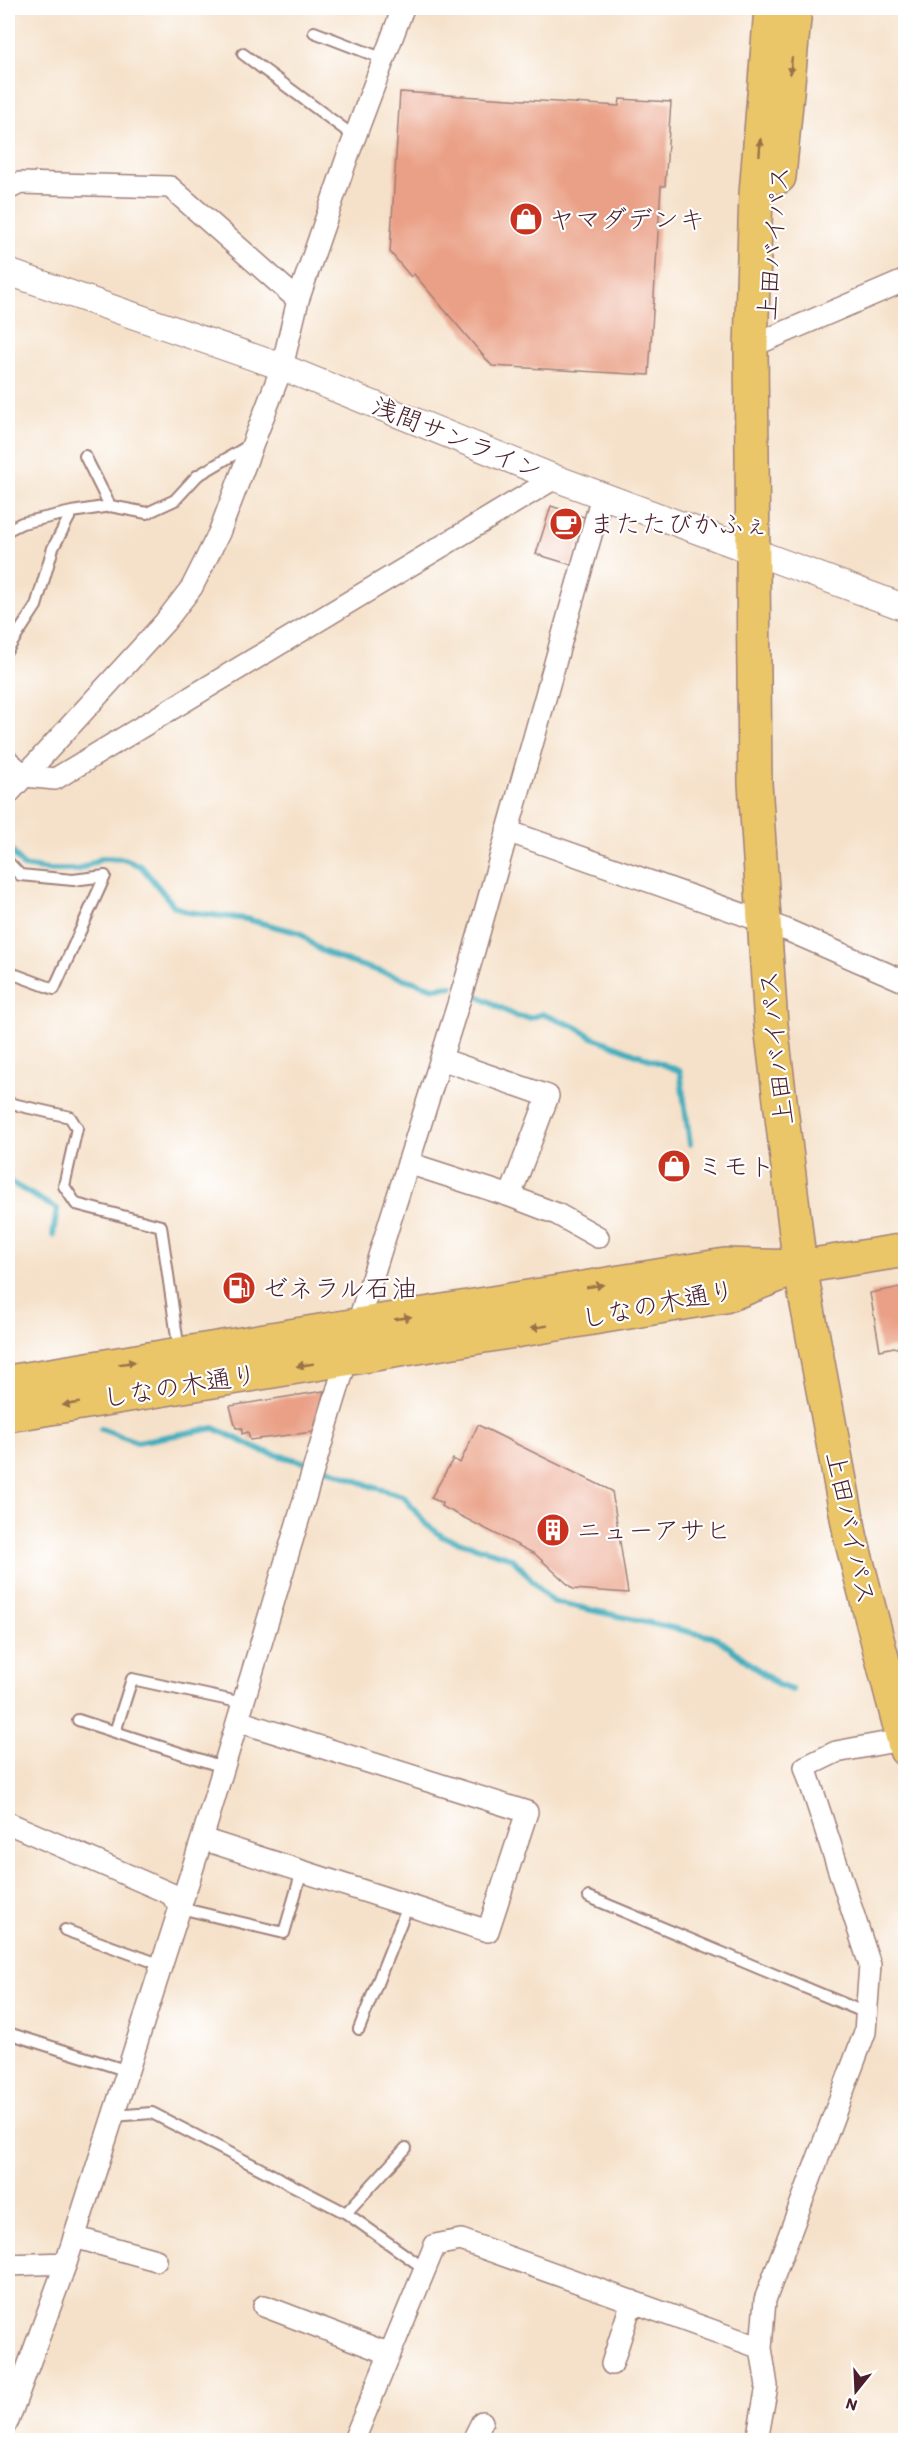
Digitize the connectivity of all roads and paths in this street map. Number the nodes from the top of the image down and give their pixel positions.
1 (403, 8) edge
2 (771, 8) edge
3 (795, 8) edge
4 (314, 32) dead end
5 (243, 54) dead end
6 (384, 59) junction
7 (355, 137) junction
8 (8, 189) edge
9 (8, 273) edge
10 (906, 280) edge
11 (298, 300) junction
12 (764, 341) junction
13 (282, 367) junction
14 (253, 443) junction
15 (85, 456) dead end
16 (555, 478) junction
17 (752, 478) junction
18 (602, 496) junction
19 (110, 506) junction
20 (72, 512) junction
21 (8, 530) edge
22 (754, 551) junction
23 (906, 608) edge
24 (8, 649) edge
25 (8, 761) edge
26 (25, 776) junction
27 (8, 794) edge
28 (507, 831) junction
29 (8, 862) edge
30 (765, 923) junction
31 (8, 972) edge
32 (906, 982) edge
33 (441, 1059) junction
34 (8, 1103) edge
35 (408, 1163) junction
36 (510, 1196) junction
37 (598, 1237) dead end
38 (906, 1250) edge
39 (800, 1268) junction
40 (358, 1325) junction
41 (179, 1355) junction
42 (347, 1358) junction
43 (8, 1382) edge
44 (8, 1415) edge
45 (240, 1712) junction
46 (78, 1720) dead end
47 (115, 1732) junction
48 (905, 1743) edge
49 (224, 1767) junction
50 (8, 1823) edge
51 (202, 1839) junction
52 (302, 1871) junction
53 (589, 1897) dead end
54 (408, 1905) junction
55 (180, 1908) junction
56 (65, 1930) dead end
57 (162, 1965) junction
58 (866, 2013) junction
59 (359, 2029) dead end
60 (8, 2033) edge
61 (128, 2071) junction
62 (113, 2116) junction
63 (406, 2148) dead end
64 (346, 2213) junction
65 (74, 2237) junction
66 (156, 2260) dead end
67 (66, 2263) junction
68 (8, 2265) edge
69 (424, 2270) junction
70 (632, 2301) junction
71 (264, 2306) dead end
72 (762, 2348) junction
73 (390, 2354) junction
74 (612, 2364) dead end
75 (8, 2421) edge
76 (362, 2438) edge
77 (757, 2440) edge

1 - 6 street
17 -> 2 highway, 上田バイパス
3 -> 12 highway, 上田バイパス
4 - 6 lane
5 - 7 lane
6 - 7 street
7 - 11 street
8 - 11 street
9 - 13 street, 浅間サンライン
10 - 12 street
11 - 13 street
12 - 17 highway, 上田バイパス
13 - 14 street
13 - 16 street, 浅間サンライン
14 - 19 lane
14 - 26 street
15 - 19 lane
16 - 18 street, 浅間サンライン
16 - 26 street
17 - 22 highway, 上田バイパス
18 - 22 street, 浅間サンライン
18 - 28 street
19 - 20 lane
20 - 21 lane
20 - 24 lane
22 - 23 street, 浅間サンライン
22 - 30 highway, 上田バイパス
25 - 26 street
26 - 27 street
28 - 30 street
28 - 33 street
29 - 31 lane
30 - 32 street
30 - 39 highway, 上田バイパス
33 - 35 street
33 - 36 street
34 - 41 lane
35 - 36 street
35 - 40 street
36 - 37 street
38 - 39 highway
40 -> 39 highway, しなの木通り
39 -> 42 highway, しなの木通り
39 - 48 highway, 上田バイパス
40 - 41 highway, しなの木通り
40 - 42 street
43 -> 41 highway, しなの木通り
42 -> 44 highway, しなの木通り
42 - 45 street
45 - 47 lane
45 - 49 street
45 - 54 street
46 - 47 lane
47 - 49 lane
48 - 58 street
49 - 51 street
50 - 55 street
51 - 52 street
51 - 55 street
52 - 54 street
52 - 55 lane
53 - 58 lane
54 - 59 lane
55 - 57 street
56 - 57 lane
57 - 61 street
58 - 72 street
60 - 61 lane
61 - 62 street
62 - 64 lane
62 - 65 street
63 - 64 lane
64 - 69 lane
65 - 66 street
65 - 67 street
67 - 68 street
67 - 75 street
69 - 70 street
69 - 73 street
70 - 72 street
70 - 74 street
71 - 73 street
72 - 77 street
73 - 76 street

